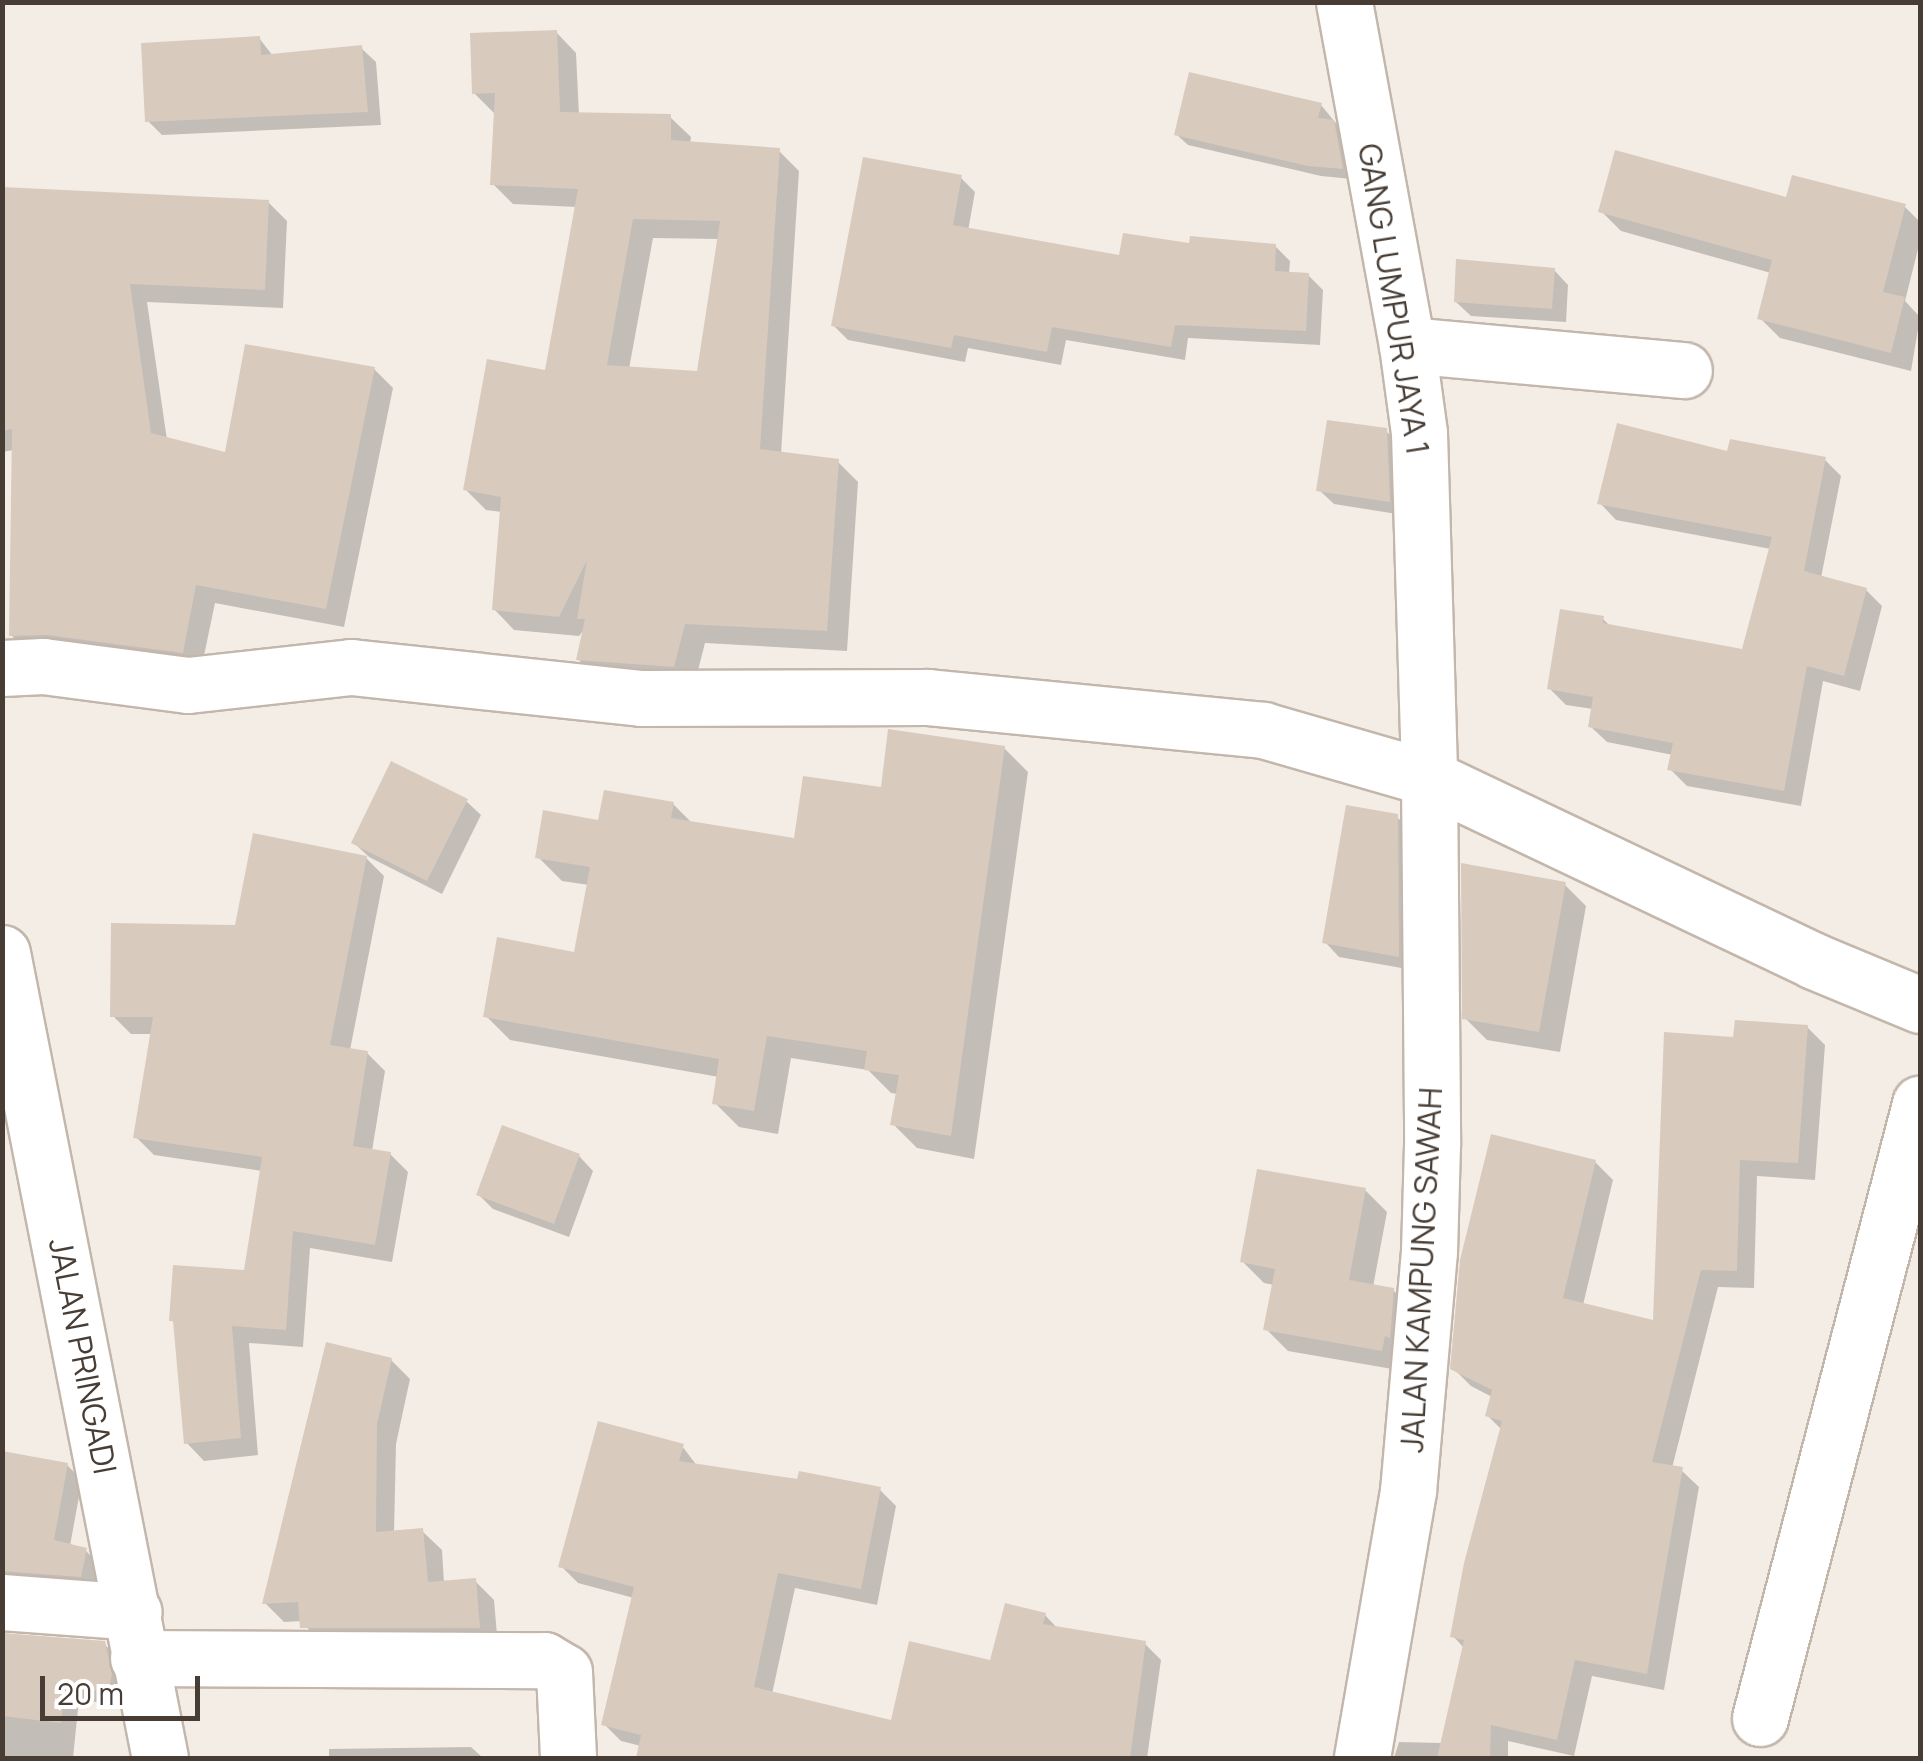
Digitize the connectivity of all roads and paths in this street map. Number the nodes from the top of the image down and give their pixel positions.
1 (1344, 2) edge
2 (1408, 344) junction
3 (1684, 370) dead end
4 (2, 668) edge
5 (1429, 778) junction
6 (2, 953) edge
7 (1920, 1005) edge
8 (12, 1039) edge
9 (1920, 1104) edge
10 (2, 1602) edge
11 (136, 1635) junction
12 (1760, 1718) dead end
13 (160, 1758) edge
14 (568, 1758) edge
15 (1362, 1758) edge

1 - 2 street, GANG LUMPUR JAYA 1
2 - 3 street
2 - 5 street, GANG LUMPUR JAYA 1
4 - 5 street
5 - 7 street
5 - 15 street, JALAN KAMPUNG SAWAH
6 - 8 street, JALAN PRINGADI
8 - 11 street, JALAN PRINGADI
9 - 12 street
10 - 11 street
11 - 13 street, JALAN PRINGADI
11 - 14 street

